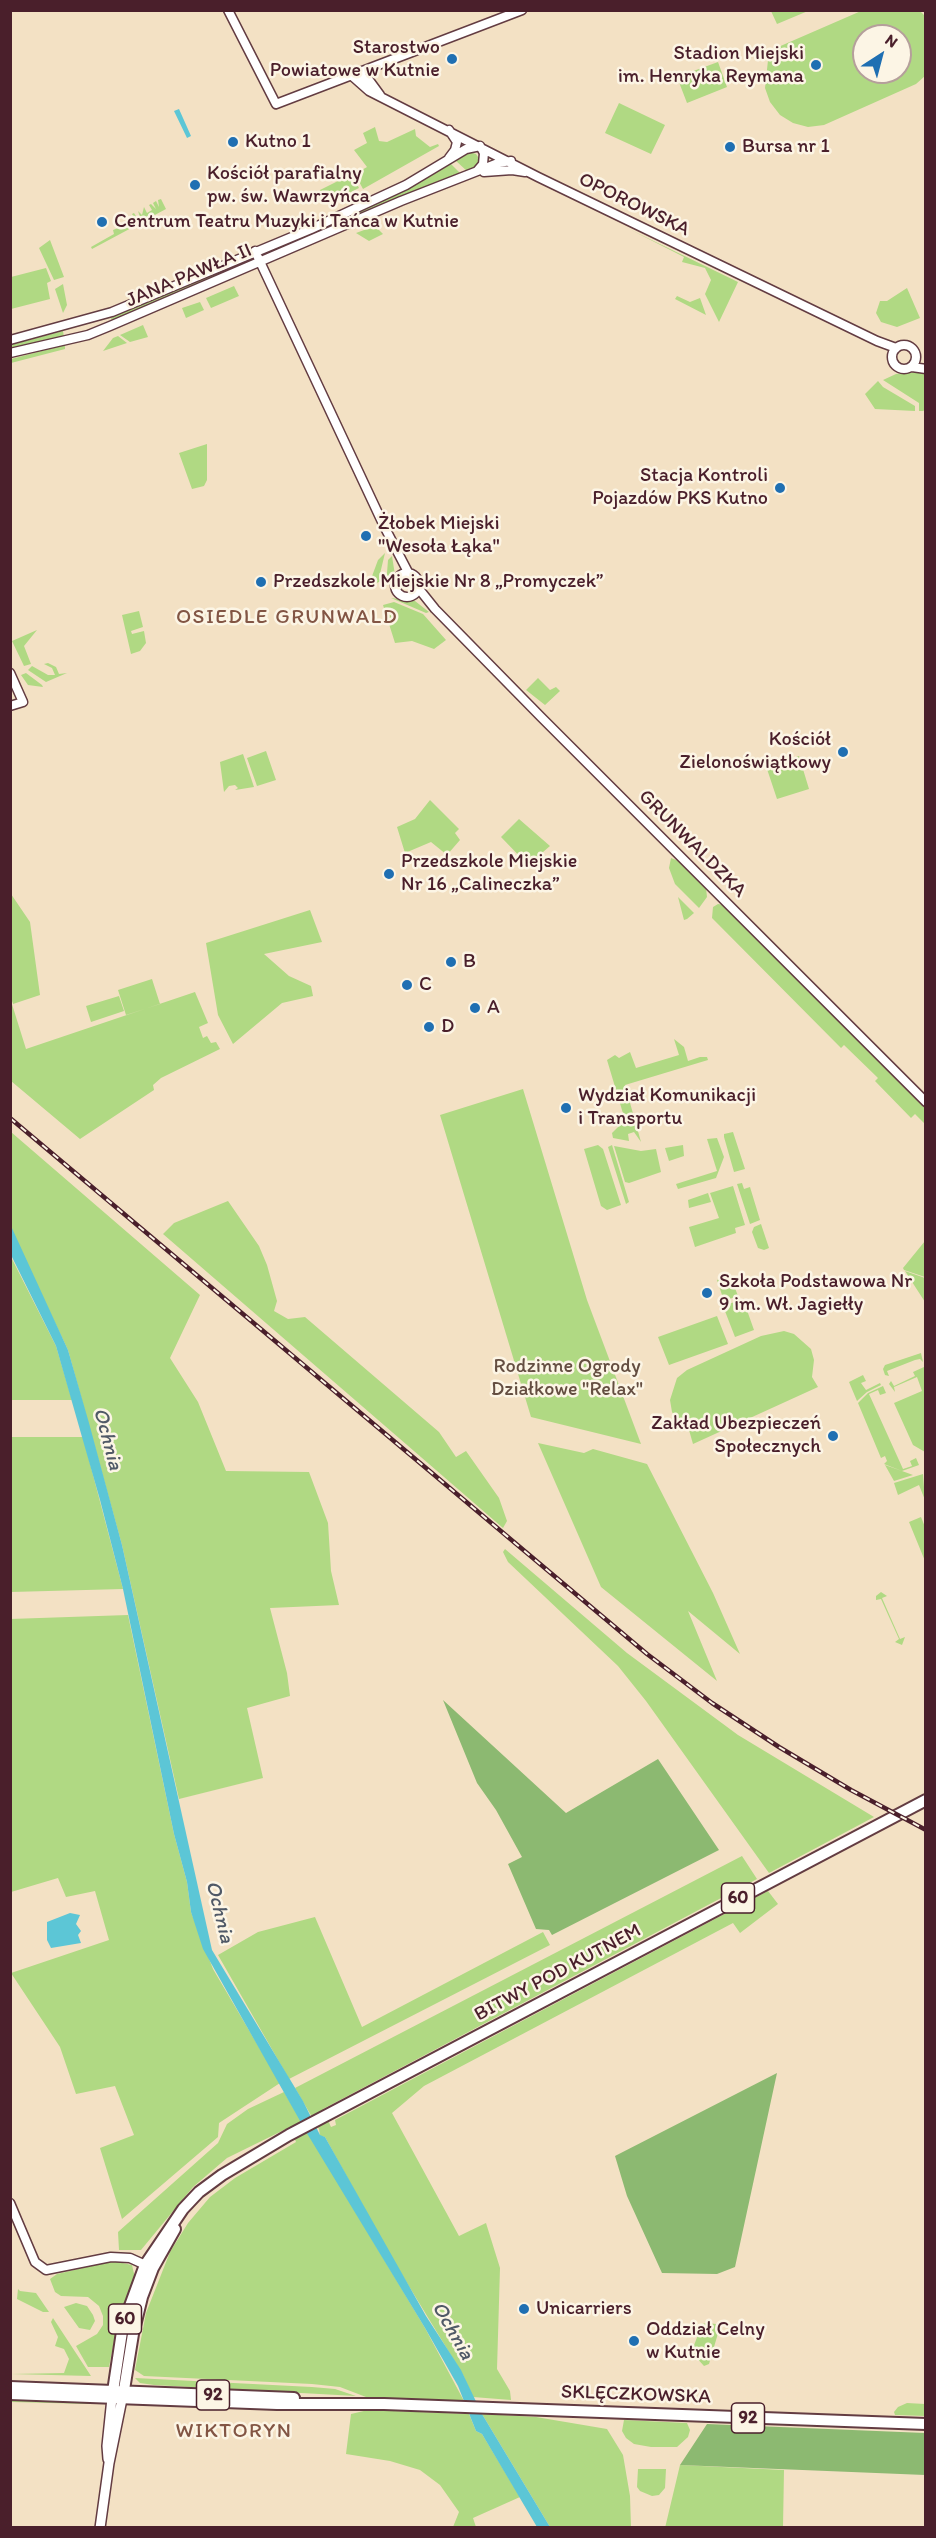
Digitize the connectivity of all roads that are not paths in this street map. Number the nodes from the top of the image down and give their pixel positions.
1 (228, 10) edge
2 (522, 10) edge
3 (355, 75) junction
4 (447, 129) junction
5 (480, 146) junction
6 (449, 158) junction
7 (511, 161) junction
8 (475, 173) junction
9 (538, 177) junction
10 (255, 251) junction
11 (260, 264) junction
12 (10, 340) edge
13 (894, 352) junction
14 (10, 353) edge
15 (916, 358) junction
16 (926, 362) edge
17 (912, 367) junction
18 (926, 369) edge
19 (396, 553) junction
20 (409, 574) junction
21 (399, 578) junction
22 (416, 592) junction
23 (10, 673) edge
24 (10, 706) edge
25 (926, 1102) edge
26 (926, 1800) edge
27 (10, 2203) edge
28 (149, 2267) junction
29 (121, 2376) junction
30 (10, 2387) edge
31 (96, 2389) junction
32 (148, 2392) junction
33 (10, 2394) edge
34 (118, 2395) junction
35 (384, 2404) junction
36 (924, 2424) edge
37 (100, 2528) edge

1 - 3 street
2 - 3 street
3 - 4 street, OPOROWSKA
4 - 5 street, OPOROWSKA
4 - 6 street
5 - 6 street, JANA PAWŁA II
5 - 7 street, OPOROWSKA
5 - 8 street
6 - 10 street, JANA PAWŁA II
7 - 8 street, JANA PAWŁA II
7 - 9 street, OPOROWSKA
8 - 9 street, JANA PAWŁA II
8 - 11 street, JANA PAWŁA II
9 - 13 street, OPOROWSKA
10 - 11 street
10 - 12 street, JANA PAWŁA II
11 - 14 street, JANA PAWŁA II
11 - 19 street
13 - 15 street
13 - 17 street
15 - 16 street
15 - 17 street
17 - 18 street
19 - 20 street
19 - 21 street
20 - 21 street
20 - 22 street
21 - 22 street
22 - 25 street, GRUNWALDZKA
23 - 24 street
26 - 28 main road, BITWY POD KUTNEM / 60
27 - 28 street
28 - 29 main road, BITWY POD KUTNEM / 60
29 - 31 main road
29 - 32 main road
29 - 34 main road, 60
30 - 31 main road
31 - 34 main road
32 - 34 main road, SKLĘCZKOWSKA / 92
32 - 35 main road, SKLĘCZKOWSKA / 92
33 - 34 main road
34 - 35 main road, SKLĘCZKOWSKA / 92
34 - 37 main road
35 - 36 main road, SKLĘCZKOWSKA / 92

